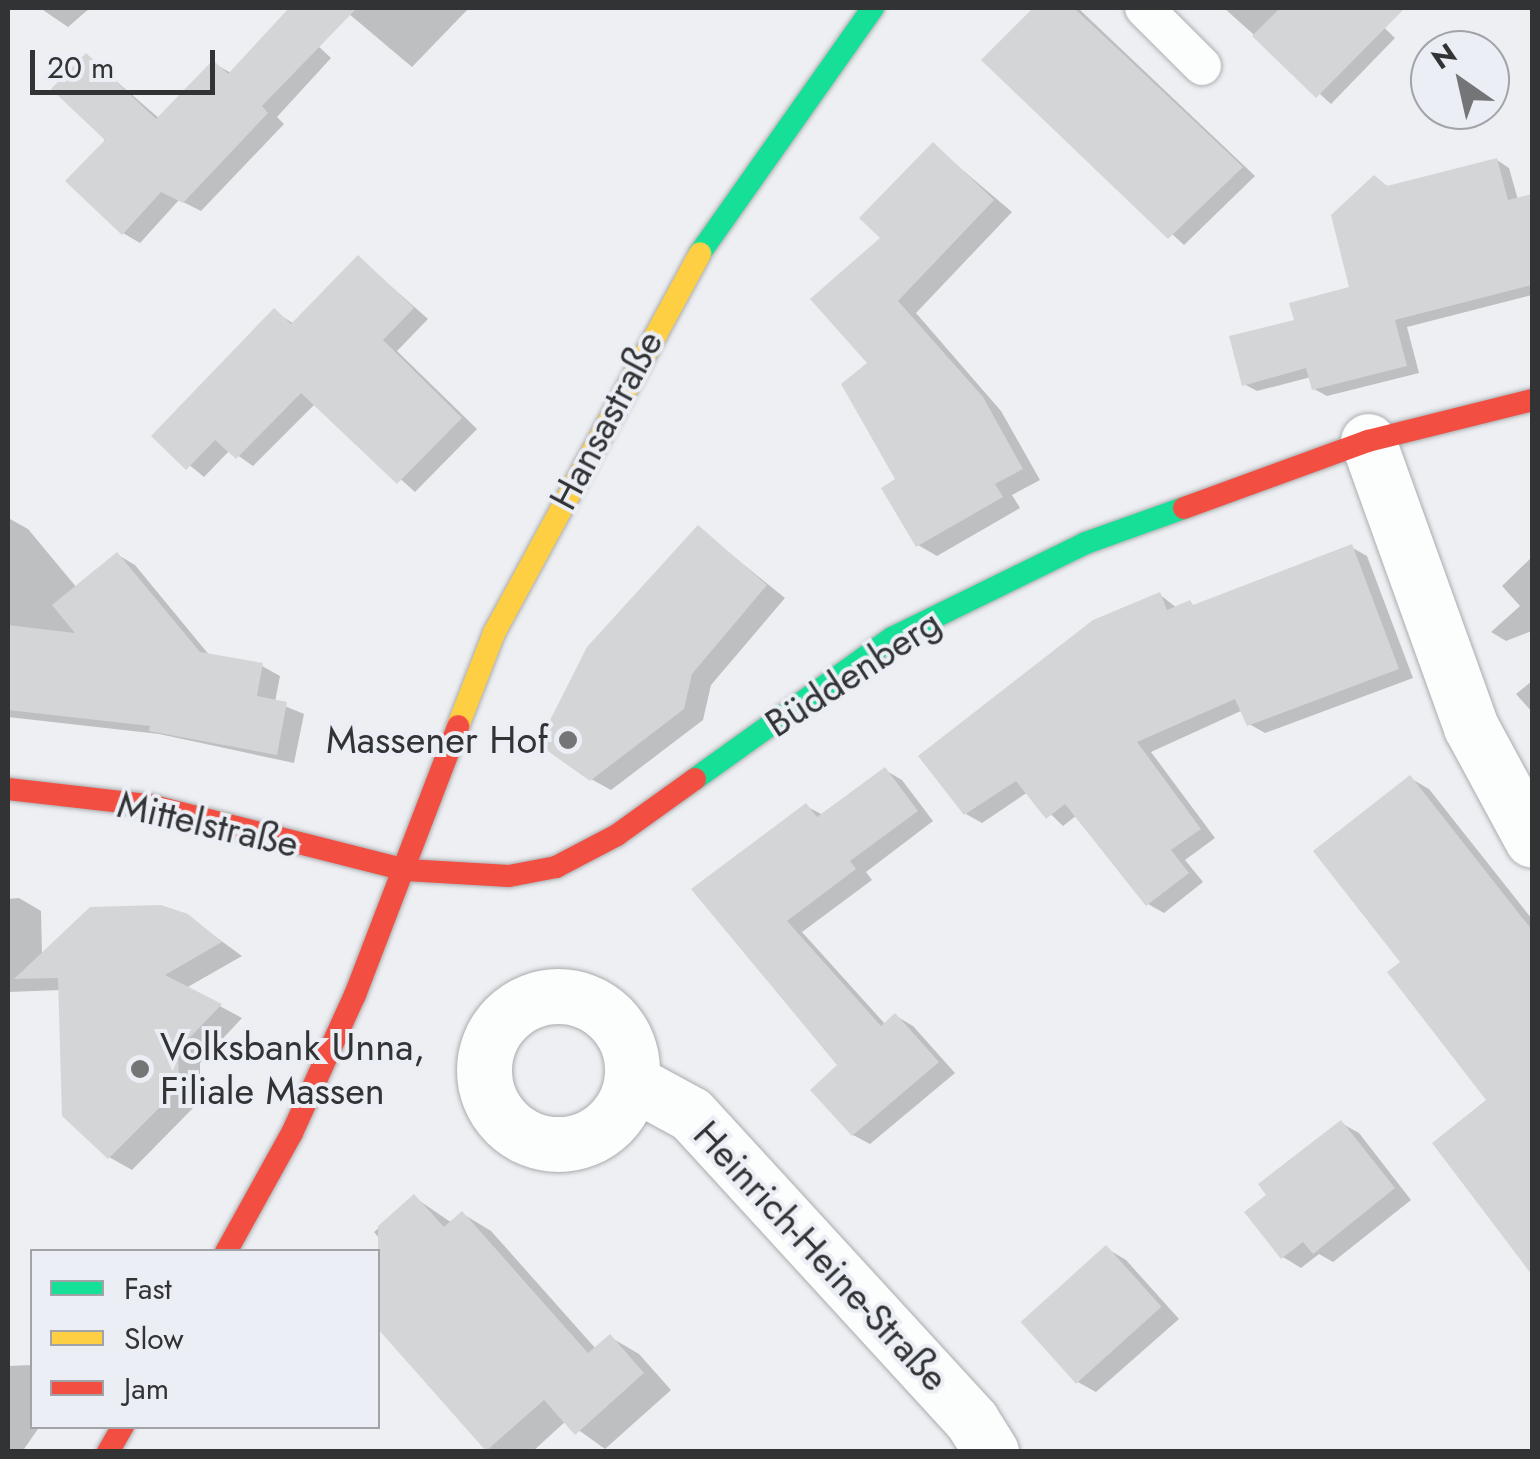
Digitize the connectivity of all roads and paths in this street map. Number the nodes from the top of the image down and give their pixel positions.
1 (873, 8) edge
2 (1144, 8) edge
3 (1202, 66) dead end
4 (1532, 400) edge
5 (1368, 441) junction
6 (8, 788) edge
7 (1532, 840) edge
8 (406, 870) junction
9 (632, 1082) dead end
10 (228, 1249) edge
11 (121, 1429) edge
12 (108, 1452) edge
13 (991, 1452) edge

1 - 8 street, Hansastraße
2 - 3 lane
4 - 5 street, Büddenberg
5 - 7 street
5 - 8 street, Büddenberg
6 - 8 street, Mittelstraße
8 - 10 street, Hansastraße
9 - 13 street, Heinrich-Heine-Straße
11 - 12 street

